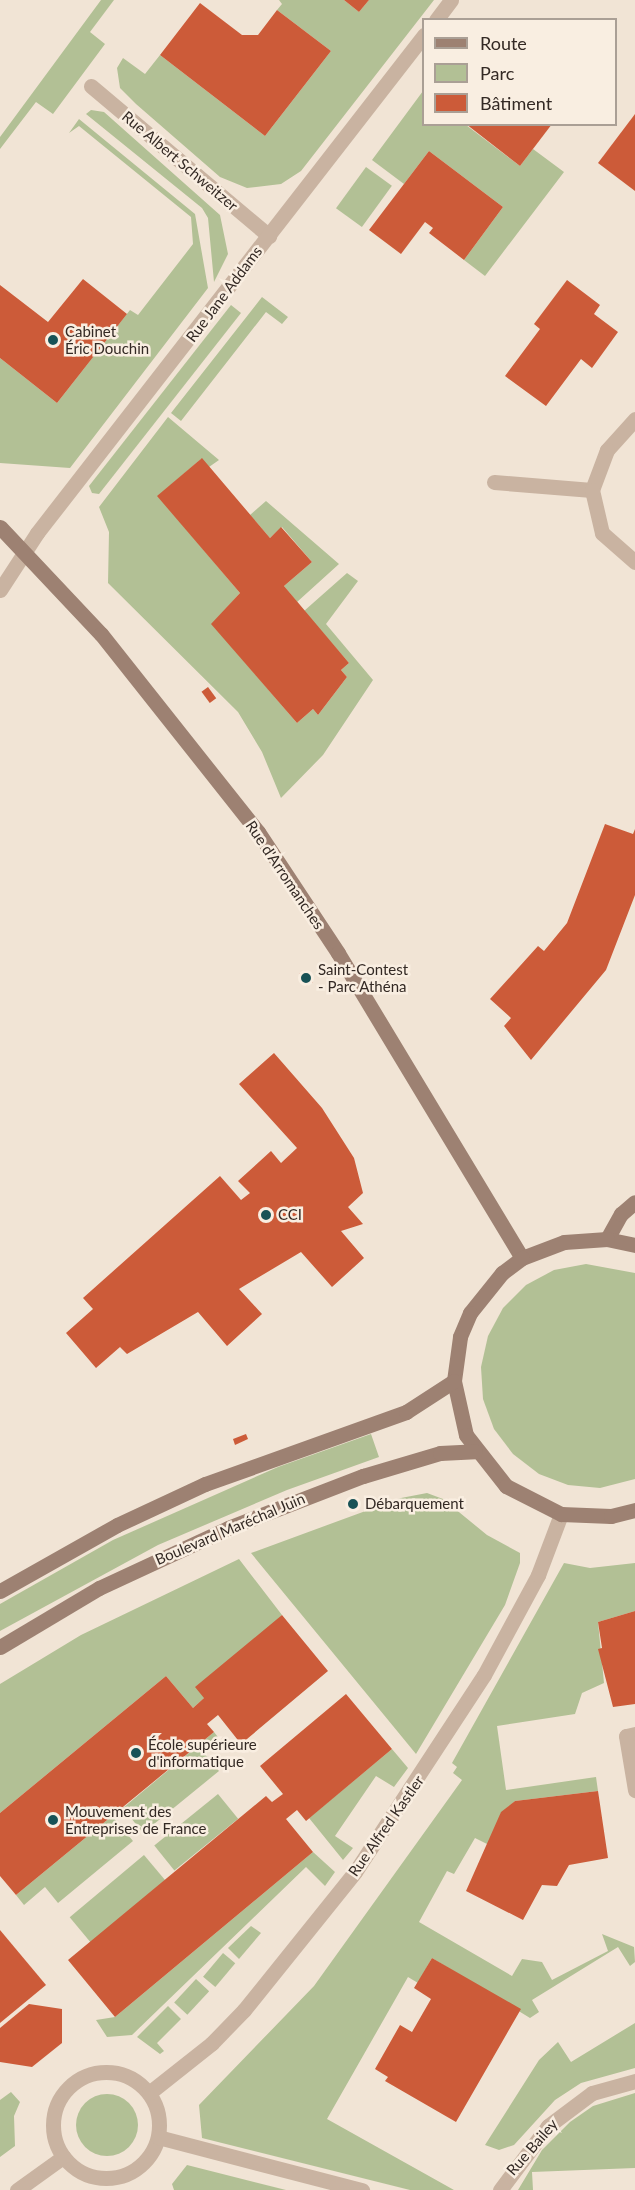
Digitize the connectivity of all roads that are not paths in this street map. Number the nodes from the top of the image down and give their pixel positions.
1 (451, 0) edge
2 (438, 18) edge
3 (422, 36) edge
4 (91, 86) dead end
5 (269, 236) junction
6 (635, 419) edge
7 (494, 482) dead end
8 (592, 490) junction
9 (0, 527) edge
10 (27, 554) junction
11 (635, 562) edge
12 (0, 590) edge
13 (635, 1202) edge
14 (607, 1239) junction
15 (635, 1245) edge
16 (522, 1258) junction
17 (454, 1381) junction
18 (475, 1451) junction
19 (635, 1510) edge
20 (561, 1514) junction
21 (0, 1591) edge
22 (0, 1647) edge
23 (635, 1734) edge
24 (635, 1790) edge
25 (635, 2081) edge
26 (149, 2093) junction
27 (158, 2137) junction
28 (63, 2157) junction
29 (112, 2184) edge
30 (345, 2188) edge
31 (17, 2190) edge
32 (362, 2190) edge
33 (500, 2190) edge

1 - 2 street
3 - 5 street, Rue Jane Addams
4 - 5 street, Rue Albert Schweitzer
5 - 10 street, Rue Jane Addams
6 - 8 street
7 - 8 street
8 - 11 street
9 - 10 main road, Rue d'Arromanches
10 - 12 street, Rue Jane Addams
10 - 16 main road, Rue d'Arromanches
13 - 14 main road
14 - 15 main road
14 - 16 main road
16 - 17 main road
17 - 18 main road
17 - 21 main road
18 - 20 main road
18 - 22 main road, Boulevard Maréchal Juin
19 - 20 main road
20 - 26 street, Rue Alfred Kastler
23 - 24 street
25 - 33 street, Rue Bailey
26 - 27 street
26 - 28 street
27 - 29 street
27 - 30 street
28 - 29 street
28 - 31 street
30 - 32 street

